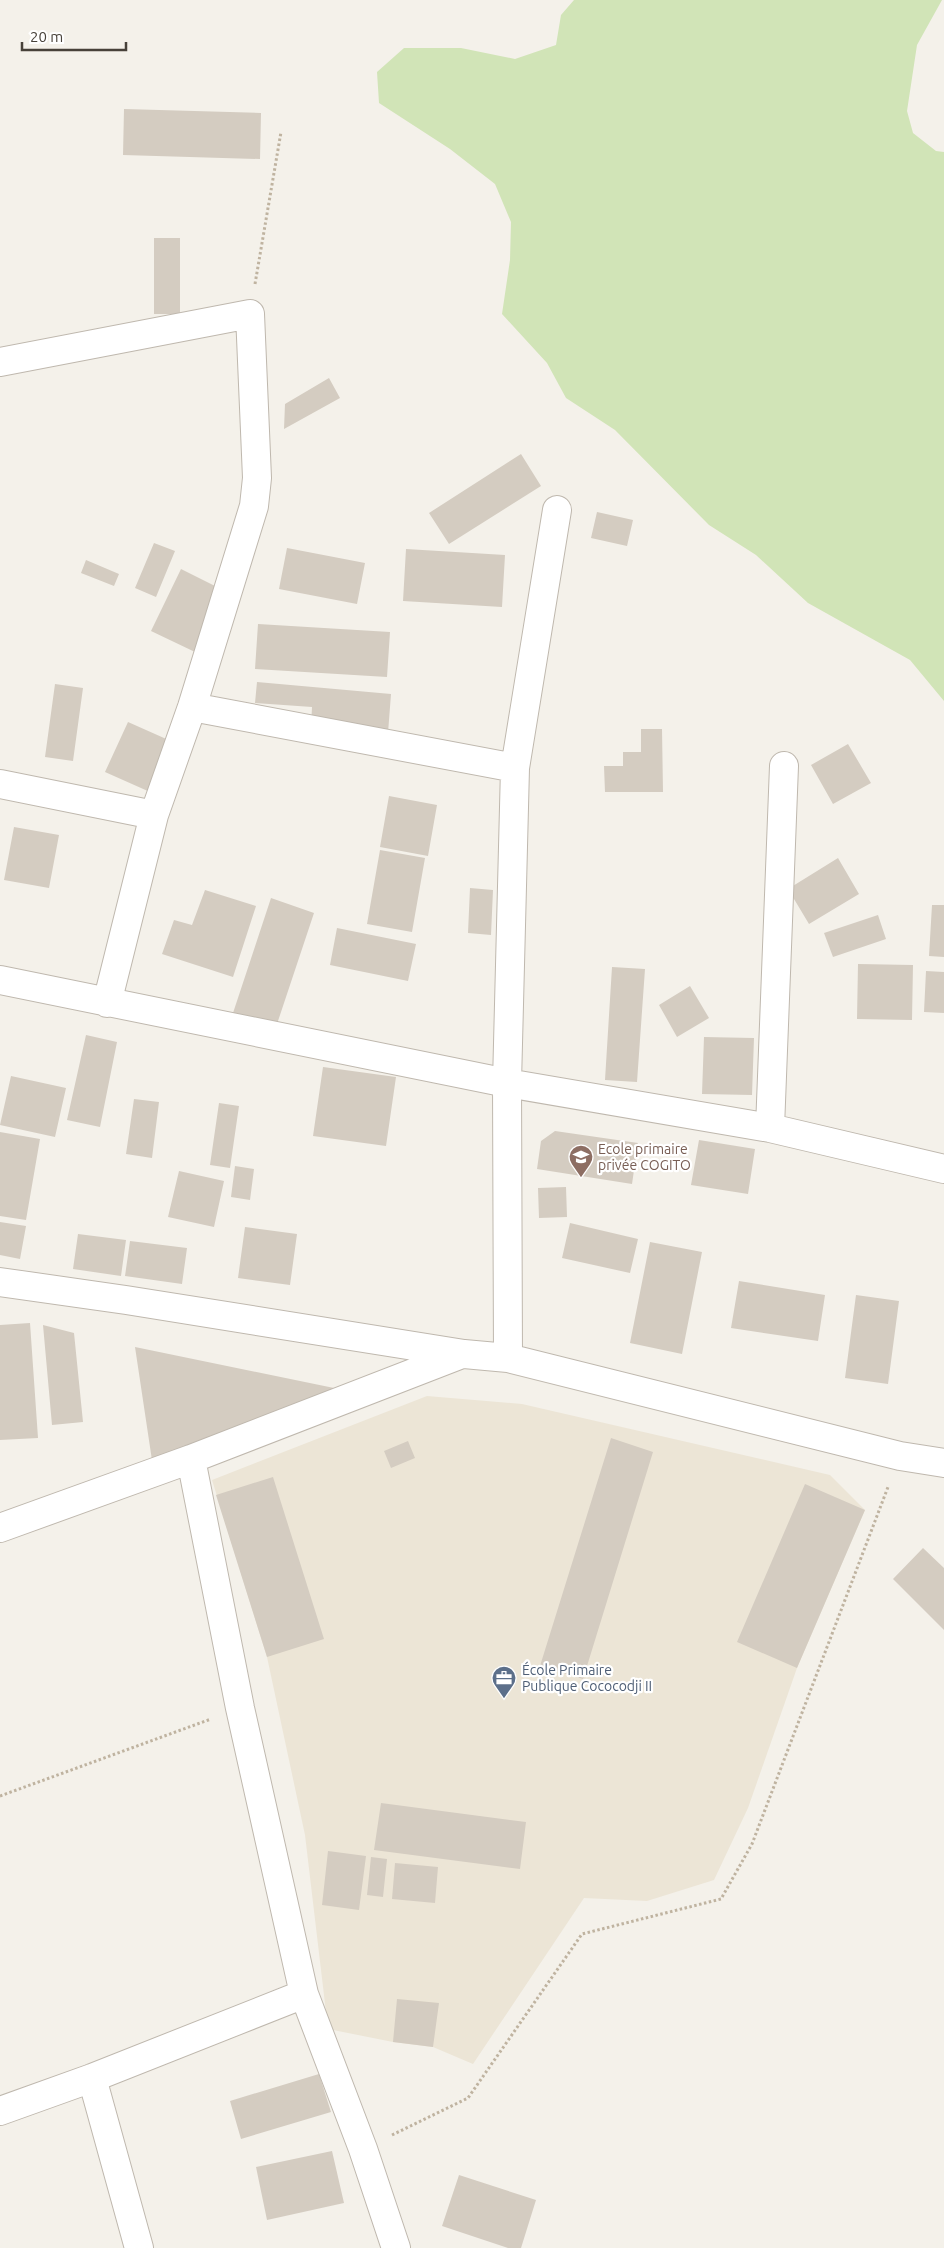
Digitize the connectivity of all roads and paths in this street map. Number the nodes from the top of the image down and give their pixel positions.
1 (281, 132) dead end
2 (250, 314) junction
3 (0, 362) edge
4 (557, 510) dead end
5 (192, 707) junction
6 (784, 766) dead end
7 (515, 768) junction
8 (0, 784) edge
9 (154, 815) junction
10 (0, 980) edge
11 (106, 1002) junction
12 (507, 1083) junction
13 (770, 1128) junction
14 (944, 1169) edge
15 (0, 1282) edge
16 (464, 1354) junction
17 (508, 1358) junction
18 (900, 1456) junction
19 (191, 1459) junction
20 (944, 1463) edge
21 (0, 1528) edge
22 (240, 1708) junction
23 (0, 1796) edge
24 (304, 1994) junction
25 (92, 2078) junction
26 (0, 2111) edge
27 (363, 2149) junction
28 (139, 2248) edge
29 (396, 2248) edge

1 - 2 path
2 - 3 street
2 - 5 street
4 - 7 street
5 - 7 street
5 - 9 street
6 - 13 street
7 - 12 street
8 - 9 street
9 - 11 street
10 - 11 street
11 - 12 street
12 - 13 street
12 - 17 street
13 - 14 street
15 - 16 street
16 - 17 street
16 - 19 street
17 - 18 street
18 - 20 street
18 - 27 path
19 - 21 street
19 - 22 street
22 - 23 path
22 - 24 street
24 - 25 street
24 - 27 street
25 - 26 street
25 - 28 street
27 - 29 street

